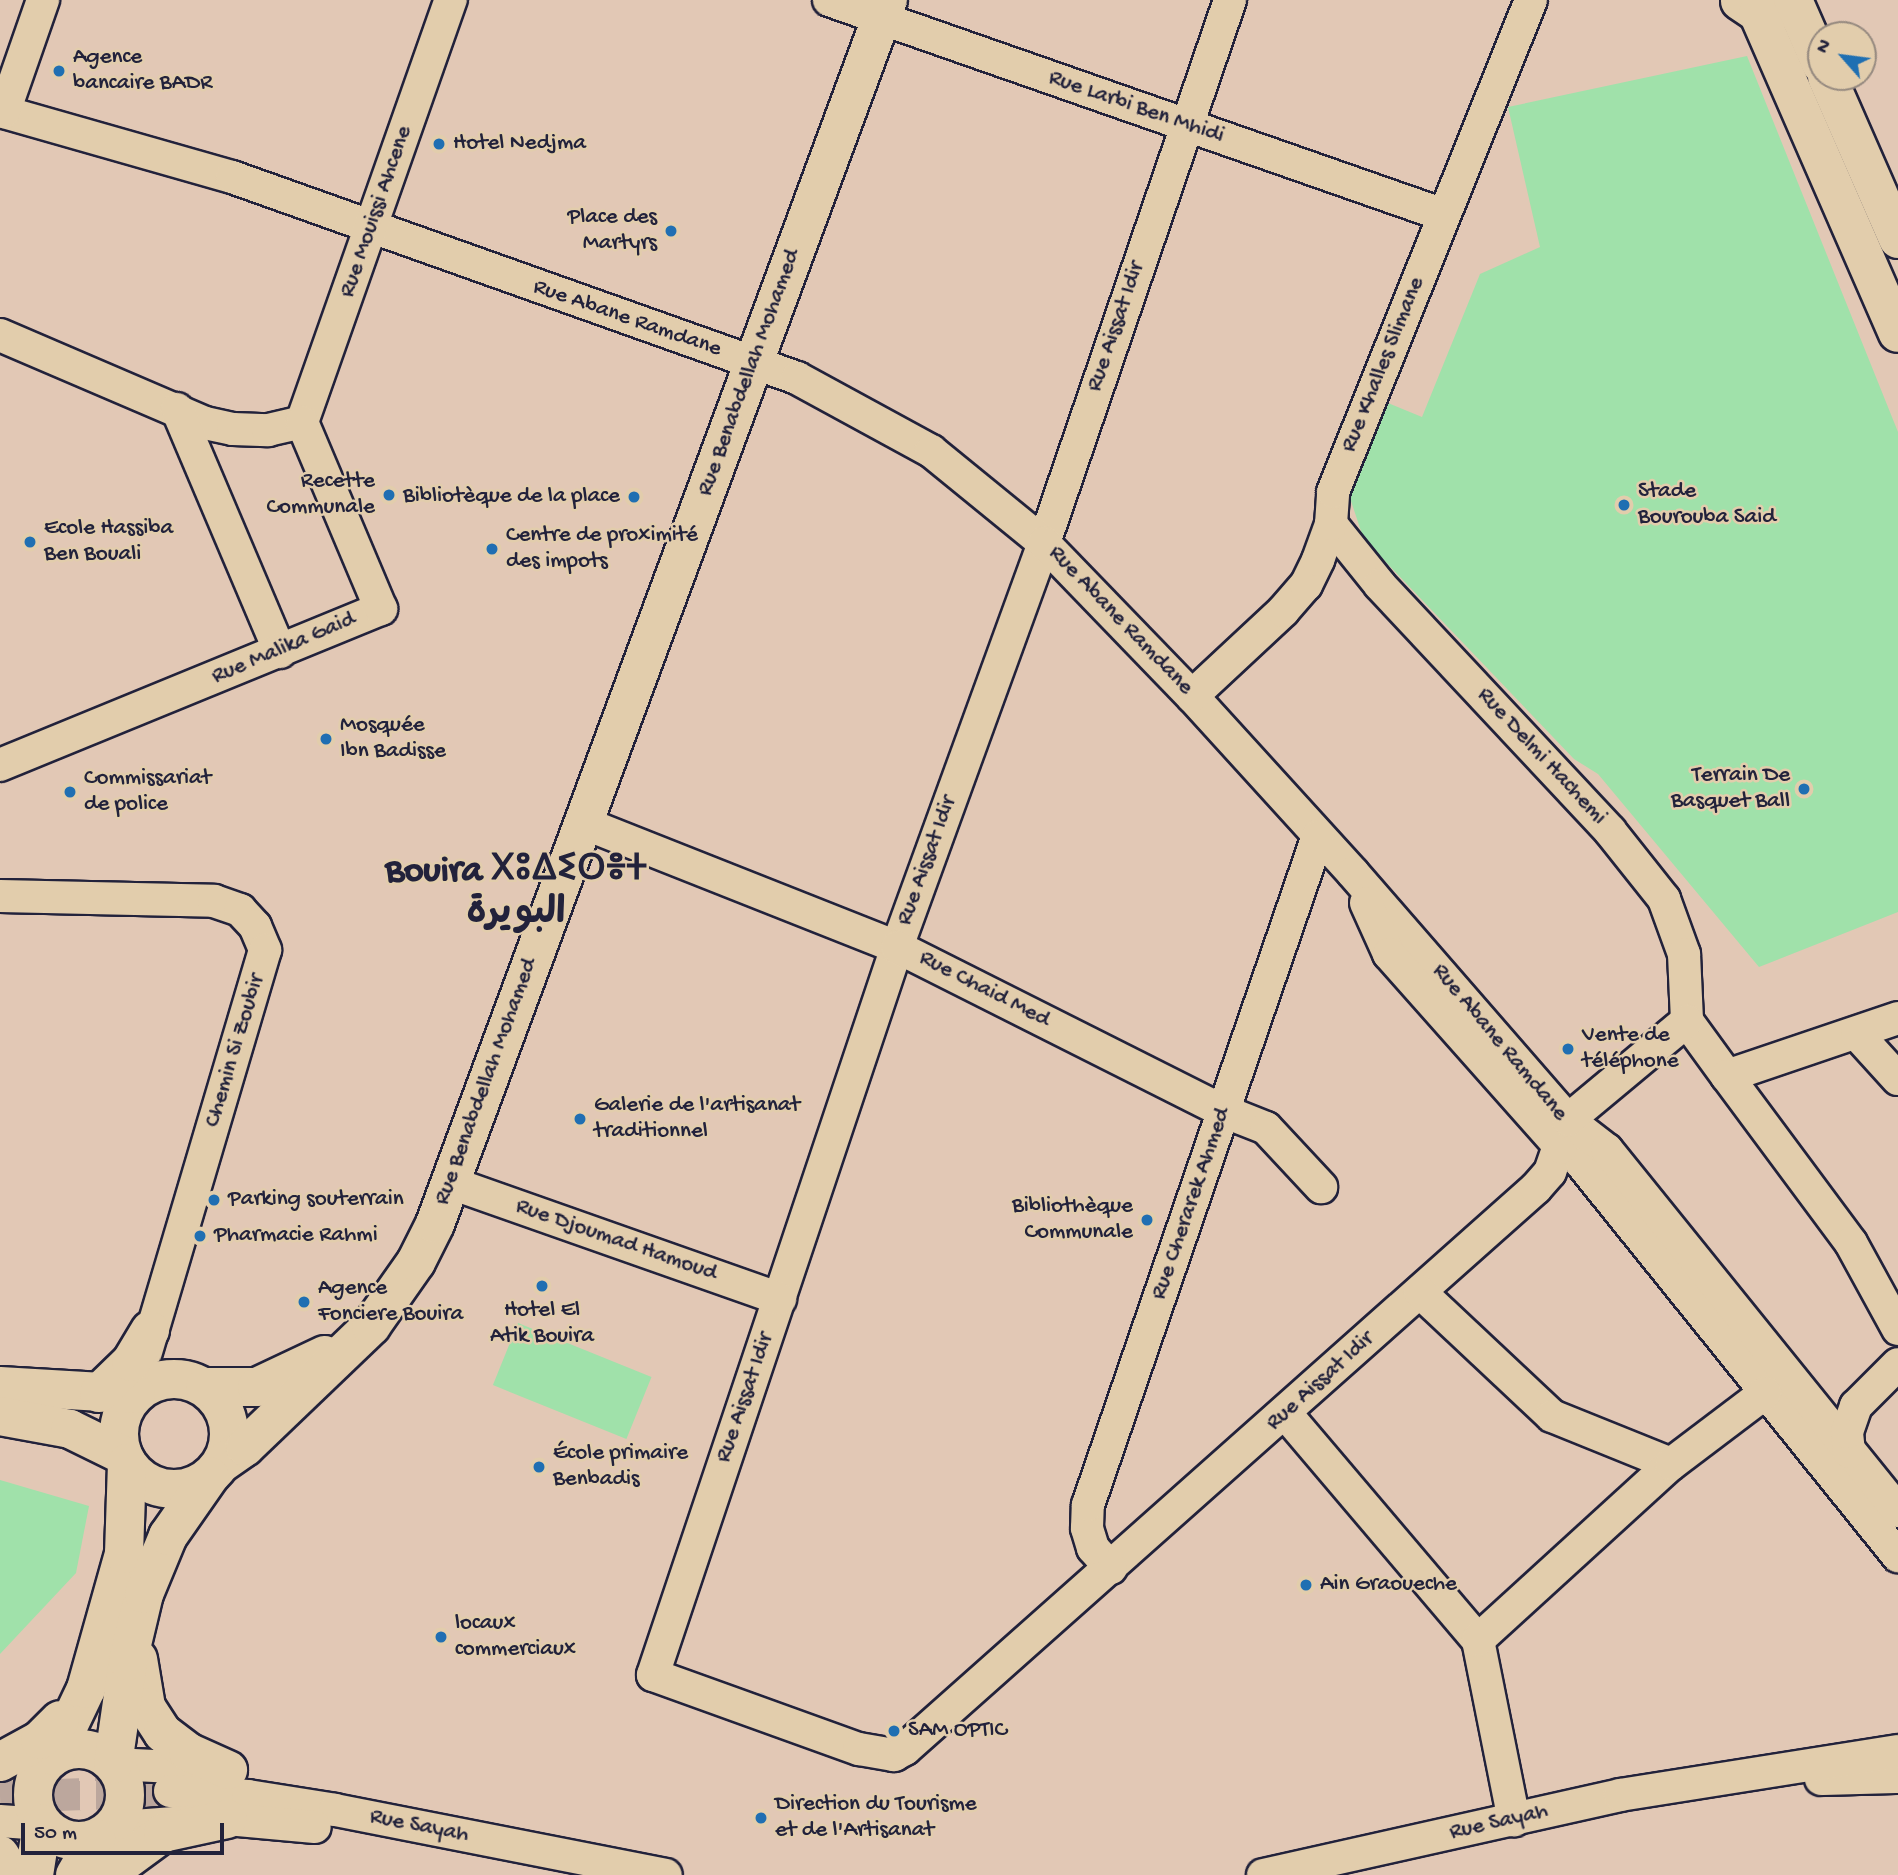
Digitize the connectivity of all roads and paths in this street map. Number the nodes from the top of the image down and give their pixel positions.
1 (43, 0) edge
2 (451, 0) edge
3 (829, 0) edge
4 (1230, 0) edge
5 (1531, 0) edge
6 (1764, 4) edge
7 (885, 10) edge
8 (1807, 49) edge
9 (1833, 91) edge
10 (8, 118) edge
11 (1186, 125) junction
12 (1444, 215) junction
13 (372, 228) junction
14 (1898, 239) edge
15 (1898, 333) edge
16 (0, 335) edge
17 (754, 363) junction
18 (177, 409) junction
19 (302, 422) junction
20 (1331, 524) junction
21 (1044, 542) junction
22 (280, 652) junction
23 (1192, 696) junction
24 (0, 765) edge
25 (581, 822) junction
26 (1318, 835) junction
27 (0, 896) edge
28 (897, 947) junction
29 (1898, 1018) edge
30 (1686, 1021) junction
31 (1857, 1034) junction
32 (1727, 1076) junction
33 (1898, 1079) edge
34 (1223, 1111) junction
35 (1565, 1151) junction
36 (451, 1183) junction
37 (1321, 1187) dead end
38 (1420, 1292) junction
39 (780, 1299) junction
40 (370, 1326) junction
41 (1898, 1329) edge
42 (150, 1330) joint
43 (1898, 1364) edge
44 (0, 1386) edge
45 (205, 1387) junction
46 (125, 1392) junction
47 (1765, 1393) junction
48 (1864, 1394) junction
49 (1806, 1399) junction
50 (1286, 1414) junction
51 (0, 1416) edge
52 (1849, 1452) junction
53 (125, 1459) junction
54 (1671, 1464) junction
55 (216, 1469) junction
56 (1898, 1511) edge
57 (1898, 1556) edge
58 (1111, 1567) junction
59 (137, 1623) junction
60 (1478, 1640) junction
61 (86, 1689) junction
62 (1898, 1751) edge
63 (54, 1756) junction
64 (0, 1762) edge
65 (113, 1764) junction
66 (228, 1770) junction
67 (0, 1773) edge
68 (1736, 1777) junction
69 (1898, 1777) edge
70 (170, 1791) tunnel mouth
71 (227, 1819) junction
72 (1514, 1820) junction
73 (0, 1821) edge
74 (42, 1824) junction
75 (96, 1839) junction
76 (553, 1854) junction
77 (0, 1855) edge
78 (12, 1875) edge
79 (34, 1875) edge
80 (75, 1875) edge
81 (106, 1875) edge
82 (666, 1875) edge
83 (1263, 1875) edge

1 - 10 street
2 - 13 street, Rue Mouissi Ahcene
3 - 7 street, Rue Larbi Ben Mhidi
4 - 11 street, Rue Aissat Idir
5 - 12 street, Rue Khalles Slimane
6 - 8 main road
6 - 15 main road
7 - 11 street, Rue Larbi Ben Mhidi
7 - 17 main road, Rue Benabdellah Mohamed
9 - 14 main road
10 - 13 street, Rue Abane Ramdane
11 - 12 street, Rue Larbi Ben Mhidi
11 - 21 street, Rue Aissat Idir
12 - 20 street, Rue Khalles Slimane
13 - 17 street, Rue Abane Ramdane
13 - 19 street, Rue Mouissi Ahcene
16 - 18 street
17 - 21 street, Rue Abane Ramdane
17 - 25 main road, Rue Benabdellah Mohamed
18 - 19 street
18 - 22 street
19 - 22 street, Rue Malika Gaid
20 - 23 street, Rue Khalles Slimane
20 - 30 street, Rue Delmi Hachemi
21 - 23 street, Rue Abane Ramdane
21 - 28 street, Rue Aissat Idir
22 - 24 street, Rue Malika Gaid
23 - 26 street, Rue Abane Ramdane
25 - 28 street, Rue Chaid Med
25 - 36 main road, Rue Benabdellah Mohamed
26 - 34 street, Rue Cherarek Ahmed
26 - 35 street, Rue Abane Ramdane
27 - 42 street, Chemin Si Zoubir
28 - 34 street, Rue Chaid Med
28 - 39 street, Rue Aissat Idir
29 - 31 street
30 - 32 street
30 - 35 street, Rue Aissat Idir
31 - 32 street
31 - 33 street
32 - 41 street
34 - 37 street, Rue Chaid Med
34 - 58 street, Rue Cherarek Ahmed
35 - 38 street, Rue Aissat Idir
35 - 47 street, Rue Abane Ramdane
35 - 49 street
36 - 39 street, Rue Djoumad Hamoud
36 - 40 main road, Rue Benabdellah Mohamed
38 - 50 street, Rue Aissat Idir
38 - 54 street
39 - 58 street, Rue Aissat Idir
40 - 45 main road, Rue Benabdellah Mohamed
40 - 55 main road, Rue Benabdellah Mohamed
42 - 46 main road
43 - 48 street
44 - 46 main road
45 - 46 main road
45 - 55 main road
46 - 53 main road
47 - 54 street
47 - 57 street, Rue Abane Ramdane
48 - 49 street
48 - 52 street
49 - 52 street
50 - 58 street, Rue Aissat Idir
50 - 60 street
51 - 53 main road
52 - 56 street
53 - 55 main road
53 - 61 main road
54 - 60 street
55 - 59 main road
59 - 65 main road
59 - 66 main road
60 - 72 street
61 - 63 main road
61 - 64 main road
62 - 68 street, Rue Sayah
63 - 65 main road
63 - 67 street
63 - 74 main road
65 - 66 street
65 - 75 main road
66 - 76 street
68 - 69 street, Rue Sayah
68 - 72 street, Rue Sayah
70 - 76 street, Rue Sayah
71 - 75 street
71 - 76 street
71 - 81 main road
72 - 83 street, Rue Sayah
73 - 74 street
74 - 75 main road
74 - 79 main road
75 - 80 main road
76 - 82 street, Rue Sayah
77 - 78 main road

